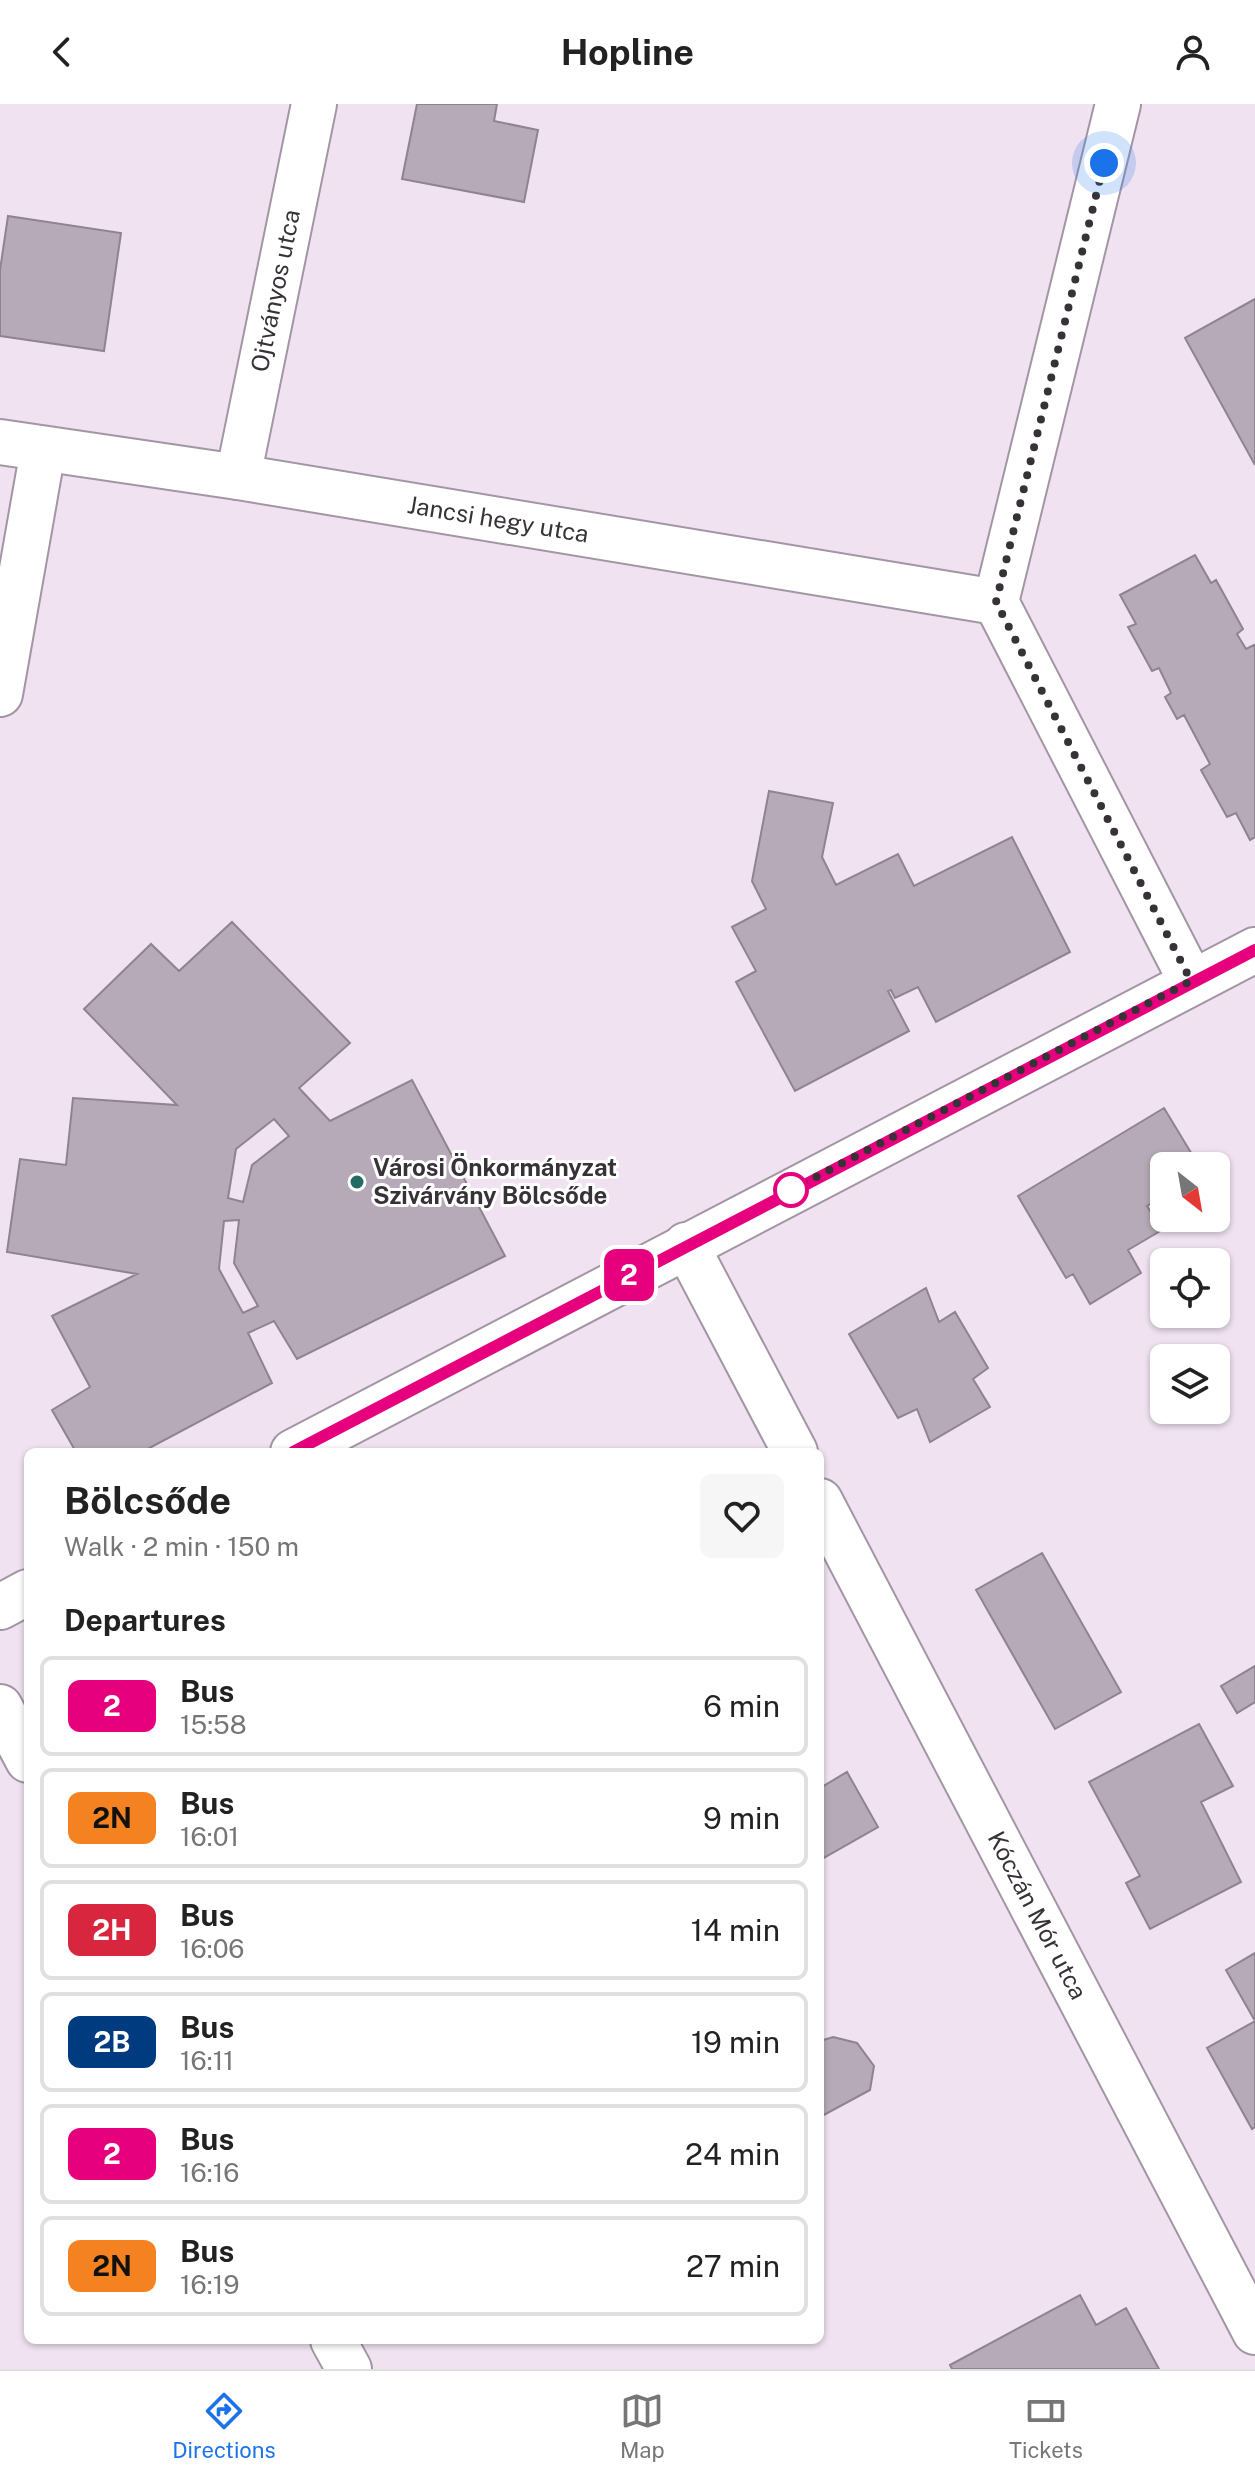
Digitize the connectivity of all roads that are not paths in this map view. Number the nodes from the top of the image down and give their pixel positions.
1 (314, 104) edge
2 (1118, 104) edge
3 (0, 442) edge
4 (43, 450) junction
5 (238, 477) junction
6 (996, 602) junction
7 (0, 694) edge
8 (1255, 950) edge
9 (1191, 981) junction
10 (686, 1245) junction
11 (301, 1448) edge
12 (793, 1448) edge
13 (824, 1509) edge
14 (24, 1594) edge
15 (0, 1607) edge
16 (0, 1707) edge
17 (24, 1752) edge
18 (1255, 2332) edge
19 (335, 2344) edge
20 (349, 2369) edge

1 - 5 street, Ojtványos utca
2 - 6 street
3 - 4 street, Jancsi hegy utca
4 - 5 street, Jancsi hegy utca
4 - 7 street
5 - 6 street, Jancsi hegy utca
6 - 9 street
8 - 9 street
9 - 10 street
10 - 11 street
10 - 12 street
13 - 18 street, Kóczán Mór utca
14 - 15 street
16 - 17 street
19 - 20 street

